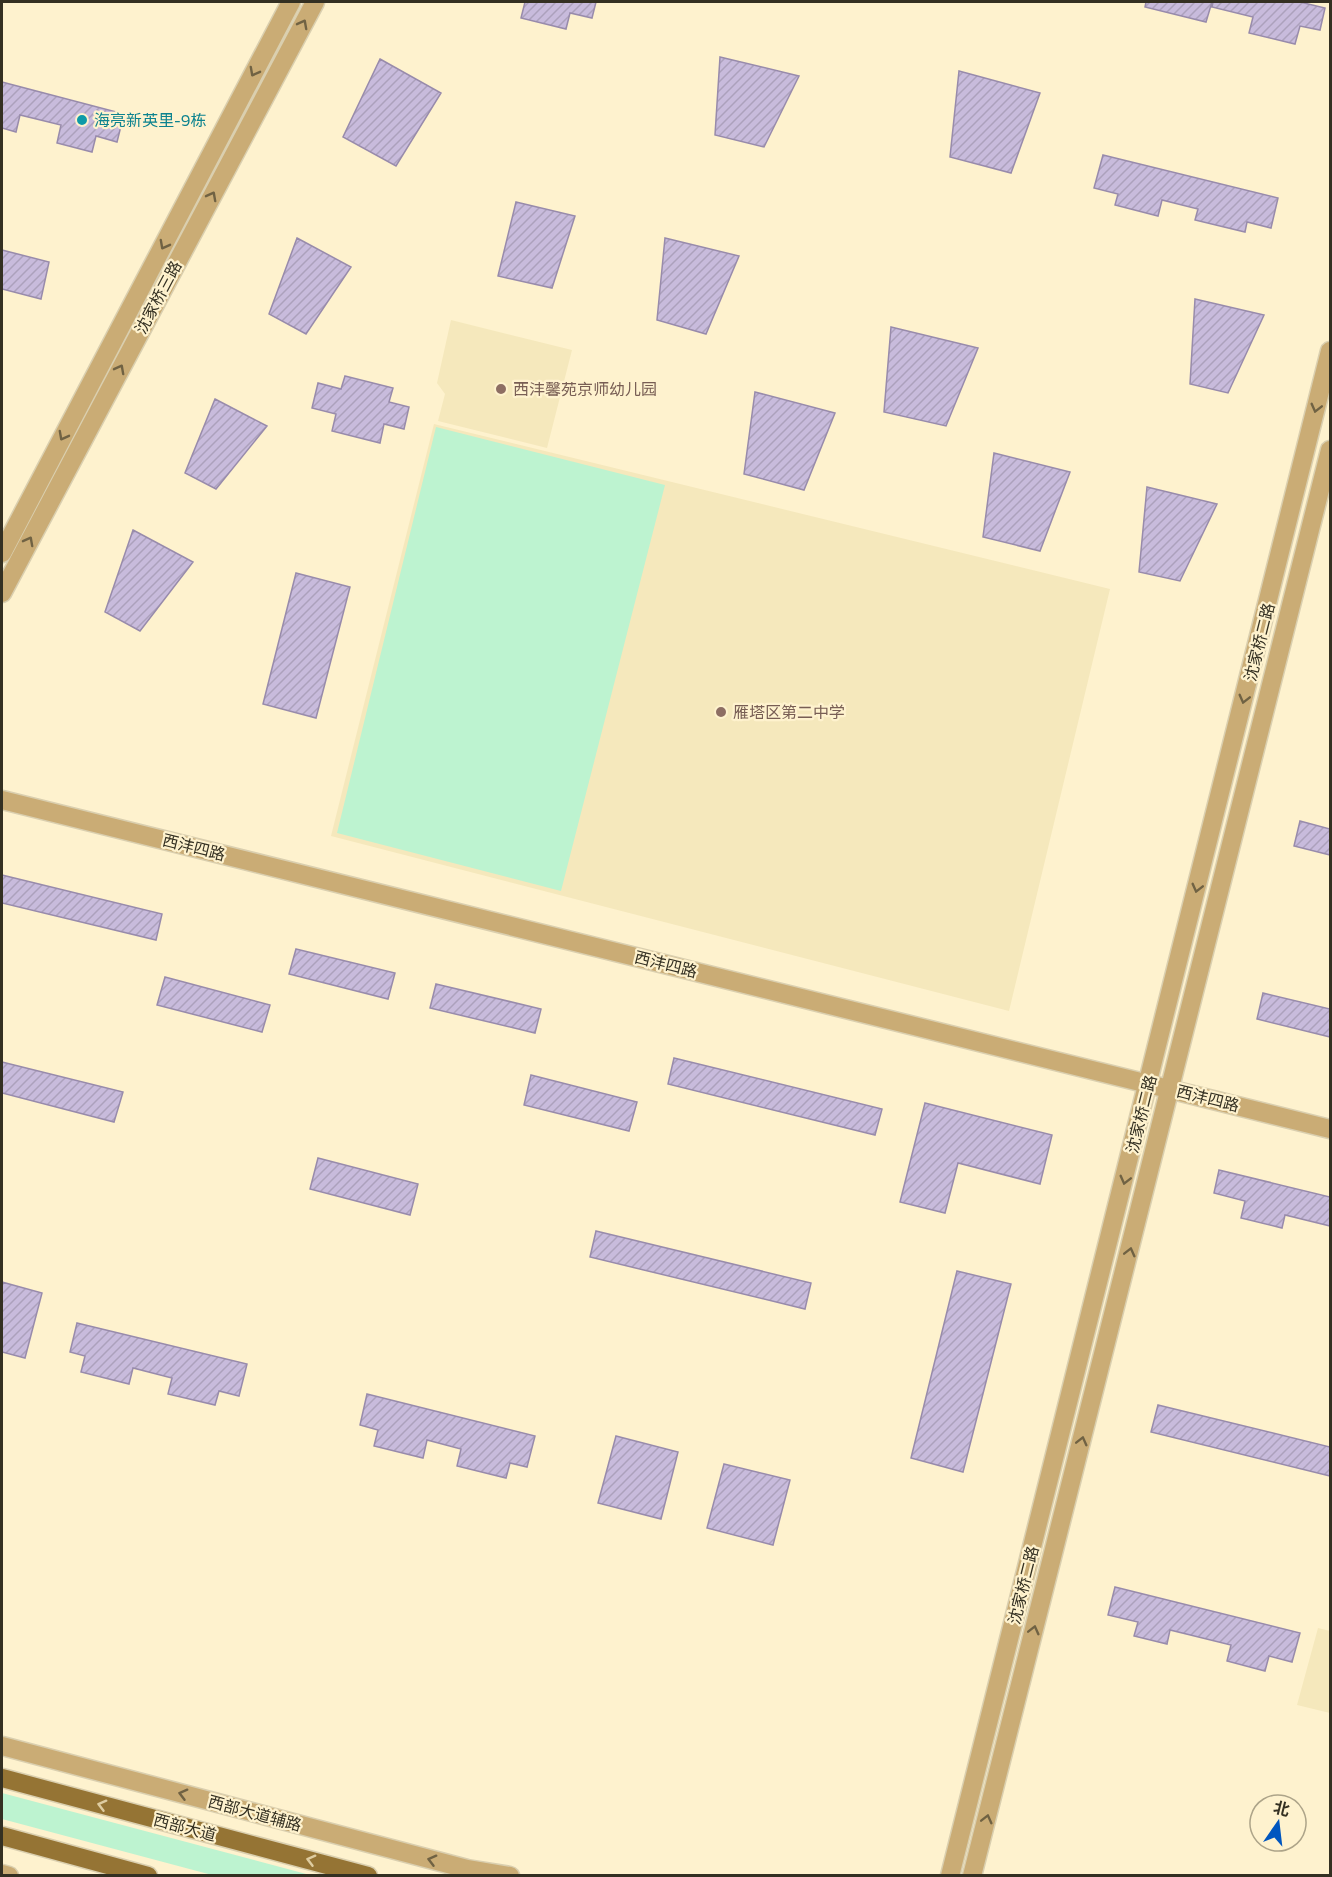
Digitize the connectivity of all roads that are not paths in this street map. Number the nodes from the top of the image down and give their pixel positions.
1 (291, 2) edge
2 (315, 2) edge
3 (1330, 351) edge
4 (1330, 450) edge
5 (2, 553) edge
6 (2, 593) edge
7 (2, 800) edge
8 (1149, 1083) junction
9 (1171, 1089) junction
10 (1330, 1129) edge
11 (2, 1746) edge
12 (2, 1778) edge
13 (2, 1836) edge
14 (2, 1874) edge
15 (9, 1875) edge
16 (148, 1875) edge
17 (368, 1875) edge
18 (510, 1875) edge
19 (950, 1875) edge
20 (972, 1875) edge

1 -> 5 street, 沈家桥三路
6 -> 2 street, 沈家桥三路
3 -> 8 street, 沈家桥二路
4 - 9 street, 沈家桥二路
7 - 8 street, 西沣四路
8 - 9 street, 西沣四路
8 -> 19 street, 沈家桥二路
9 - 10 street, 西沣四路
20 -> 9 street, 沈家桥二路
18 -> 11 street, 西部大道辅路
17 -> 12 main road, 西部大道
13 - 16 main road
14 - 15 street

